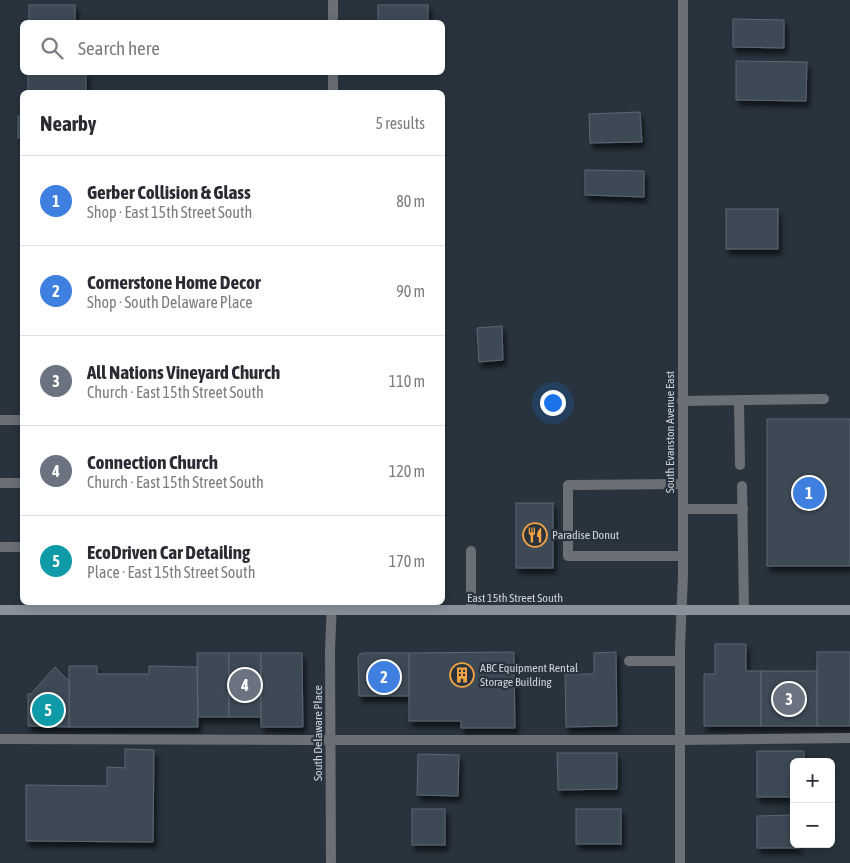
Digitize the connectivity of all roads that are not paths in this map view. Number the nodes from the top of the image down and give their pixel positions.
1 (333, 0) edge
2 (683, 0) edge
3 (333, 20) edge
4 (333, 75) edge
5 (333, 90) edge
6 (824, 399) dead end
7 (739, 400) junction
8 (682, 401) junction
9 (0, 420) edge
10 (20, 420) edge
11 (740, 465) dead end
12 (0, 483) edge
13 (20, 483) edge
14 (683, 484) junction
15 (742, 486) dead end
16 (683, 509) junction
17 (743, 509) junction
18 (0, 547) edge
19 (20, 547) edge
20 (470, 551) dead end
21 (683, 556) junction
22 (332, 607) edge
23 (0, 610) edge
24 (470, 610) junction
25 (681, 610) junction
26 (744, 610) junction
27 (850, 610) edge
28 (680, 660) junction
29 (629, 661) dead end
30 (850, 738) edge
31 (0, 739) edge
32 (331, 740) junction
33 (680, 740) junction
34 (331, 863) edge
35 (680, 863) edge

1 - 3 street
2 - 8 street, South Evanston Avenue East
4 - 5 street
6 - 7 street
7 - 8 street
7 - 11 street
8 - 14 street, South Evanston Avenue East
9 - 10 street
12 - 13 street
14 - 16 street, South Evanston Avenue East
14 - 21 street
15 - 17 street
16 - 17 street
16 - 21 street, South Evanston Avenue East
17 - 26 street
18 - 19 street
20 - 24 street
21 - 25 street, South Evanston Avenue East
22 - 23 main road, East 15th Street South
22 - 24 main road, East 15th Street South
22 - 32 street, South Delaware Place
24 - 25 main road, East 15th Street South
25 - 26 main road, East 15th Street South
25 - 28 street, South Evanston Avenue East
26 - 27 main road, East 15th Street South
28 - 29 street
28 - 33 street, South Evanston Avenue East
30 - 33 street
31 - 32 street
32 - 33 street
32 - 34 street, South Delaware Place
33 - 35 street, South Evanston Avenue East

